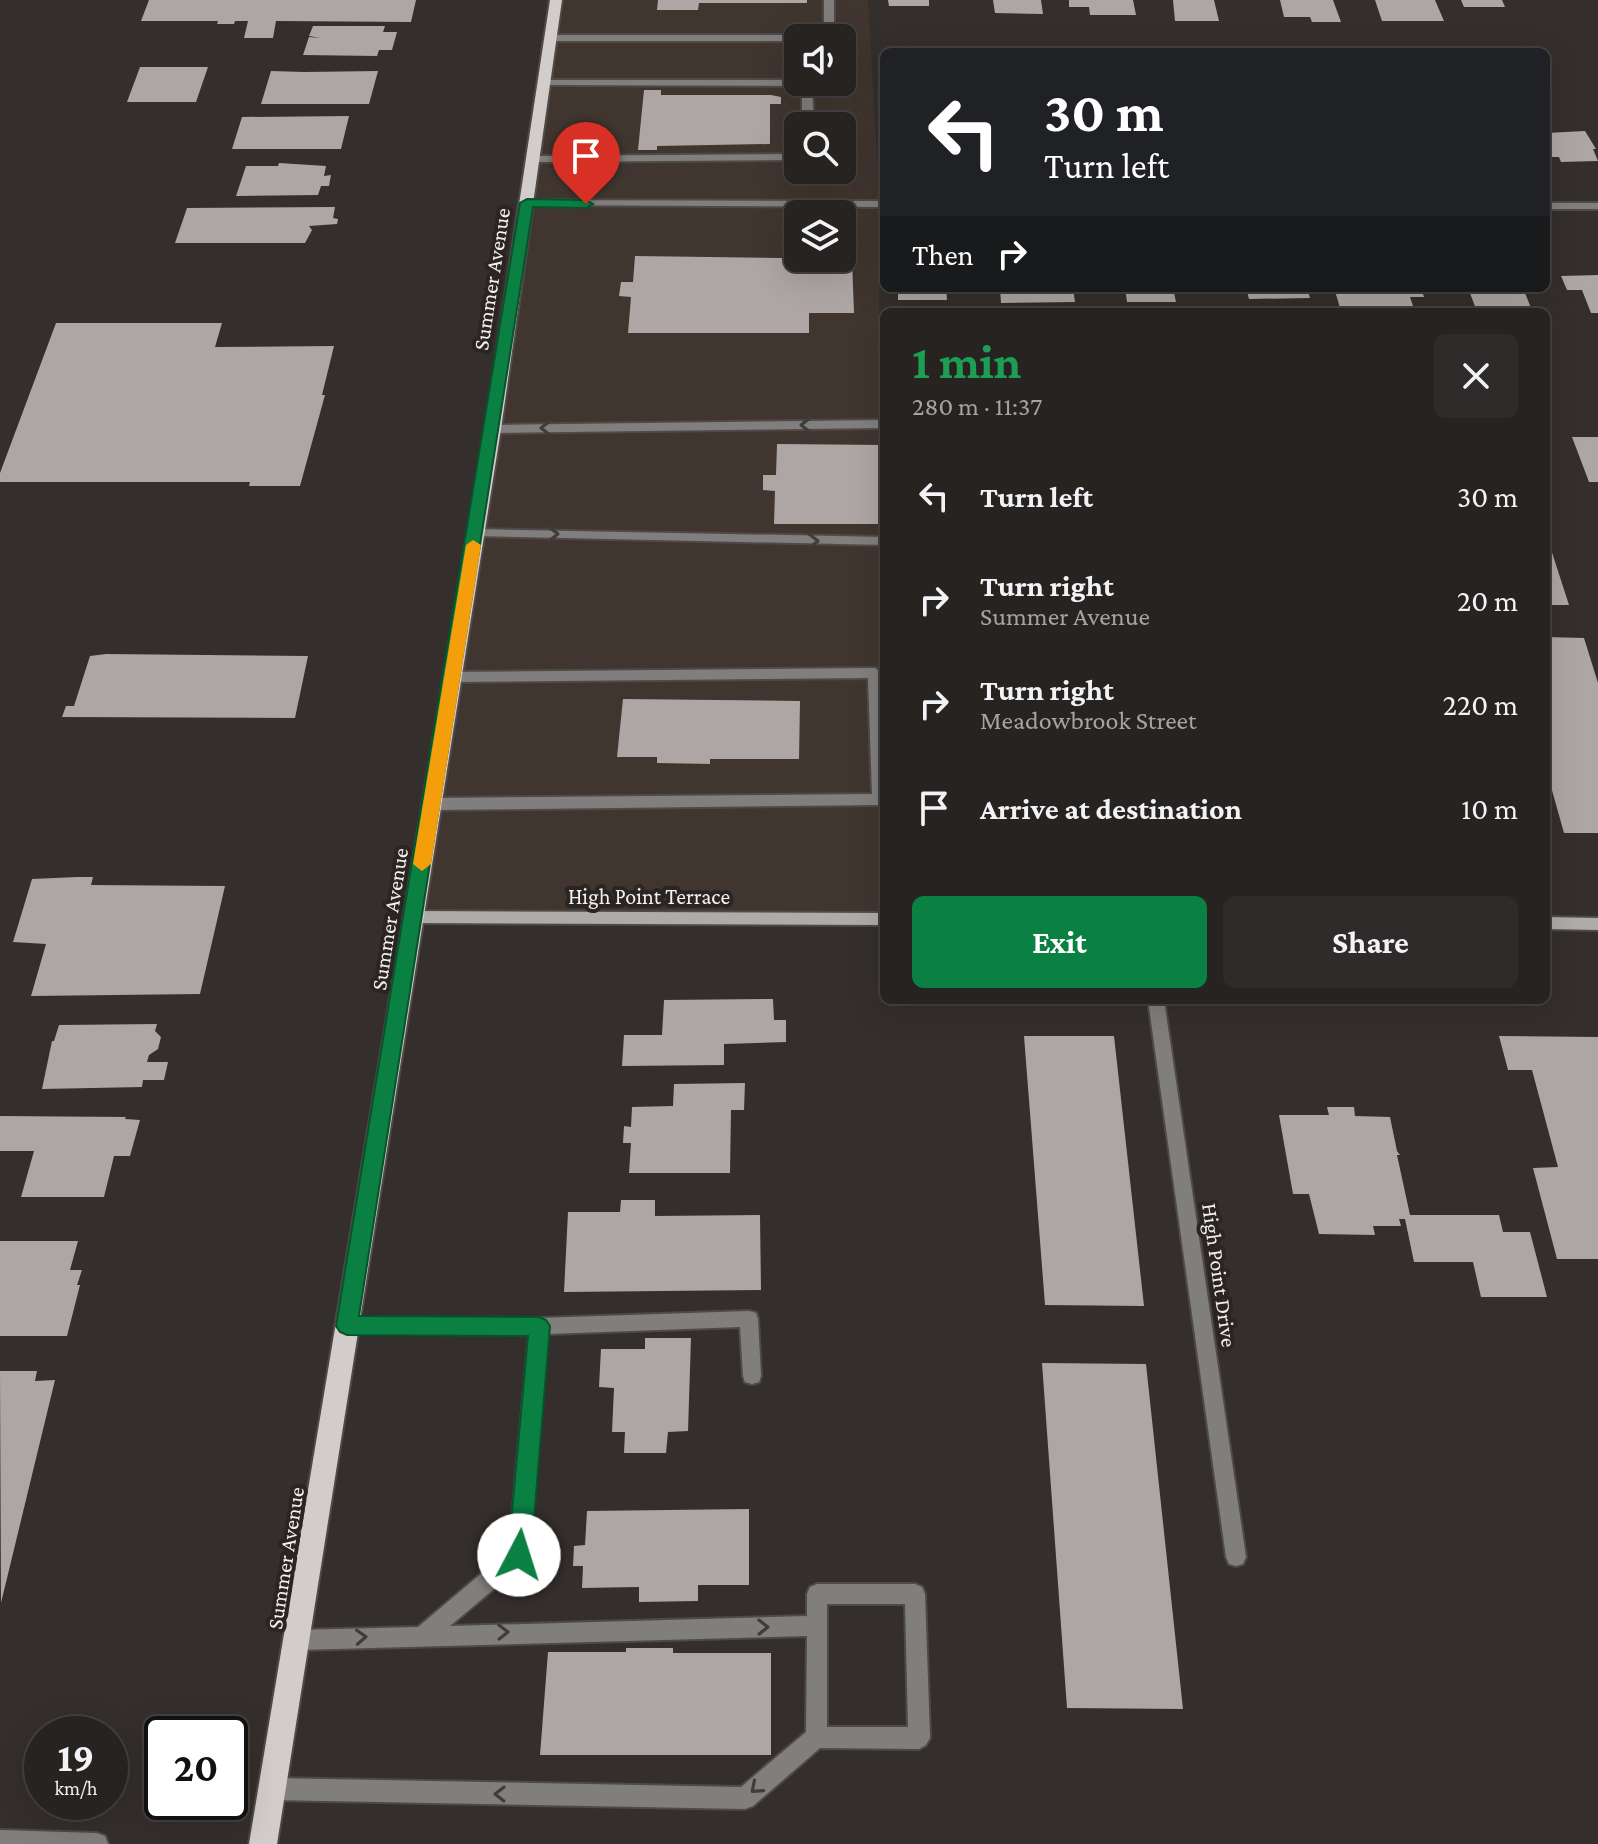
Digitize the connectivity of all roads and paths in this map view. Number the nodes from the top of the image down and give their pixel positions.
1 (556, 0) edge
2 (829, 0) edge
3 (552, 38) junction
4 (546, 83) junction
5 (808, 112) edge
6 (784, 157) edge
7 (535, 159) junction
8 (527, 203) junction
9 (880, 204) edge
10 (1550, 206) edge
11 (1598, 206) edge
12 (880, 424) edge
13 (493, 429) junction
14 (475, 533) junction
15 (880, 541) edge
16 (453, 677) junction
17 (432, 804) junction
18 (414, 917) junction
19 (880, 919) edge
20 (1550, 923) edge
21 (1598, 924) edge
22 (1157, 1004) edge
23 (347, 1326) junction
24 (539, 1326) junction
25 (752, 1376) dead end
26 (1236, 1557) dead end
27 (816, 1626) junction
28 (425, 1634) junction
29 (297, 1640) junction
30 (816, 1737) junction
31 (272, 1789) junction
32 (0, 1841) edge
33 (97, 1844) edge
34 (263, 1844) edge

1 - 3 main road, Summer Avenue
2 - 3 street
3 - 4 main road, Summer Avenue
4 - 5 street
4 - 7 main road, Summer Avenue
6 - 7 street
7 - 8 main road, Summer Avenue
8 - 9 street
8 - 13 main road, Summer Avenue
10 - 11 street
12 -> 13 street
13 - 14 main road, Summer Avenue
14 -> 15 street
14 - 16 main road, Summer Avenue
16 - 17 main road, Summer Avenue
16 - 17 street
17 - 18 main road, Summer Avenue
18 - 19 street, High Point Terrace
18 - 23 main road, Summer Avenue
20 - 21 street
22 - 26 street, High Point Drive
23 - 24 street
23 - 29 main road, Summer Avenue
24 - 25 street
24 - 28 street
28 -> 27 street
27 - 30 street
27 - 30 street
29 -> 28 street
29 - 31 main road, Summer Avenue
30 -> 31 street
31 - 34 main road, Summer Avenue
32 - 33 street

